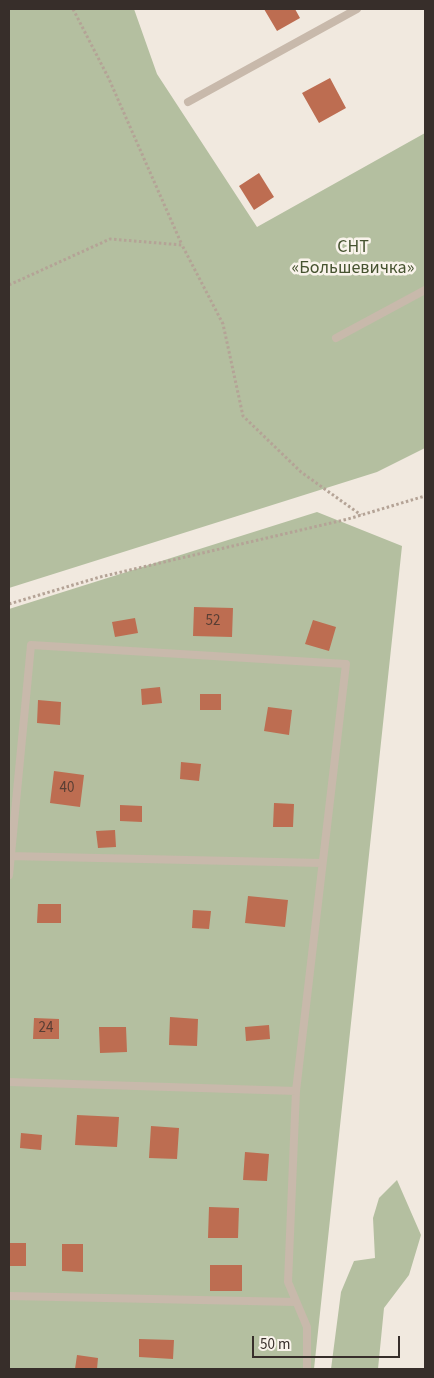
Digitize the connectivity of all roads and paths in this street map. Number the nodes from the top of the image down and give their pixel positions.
1 (73, 9) edge
2 (357, 9) edge
3 (188, 102) dead end
4 (182, 245) junction
5 (9, 285) edge
6 (425, 290) edge
7 (336, 338) dead end
8 (425, 496) edge
9 (361, 515) junction
10 (9, 604) edge
11 (10, 856) edge
12 (322, 863) junction
13 (9, 875) edge
14 (9, 1082) edge
15 (296, 1091) junction
16 (9, 1296) edge
17 (296, 1302) junction
18 (307, 1369) edge

1 - 4 path
2 - 3 lane
4 - 5 path
4 - 9 path
6 - 7 lane
8 - 9 path
9 - 10 path
11 - 12 lane
11 - 12 lane
11 - 13 lane
12 - 15 lane
14 - 15 lane
15 - 17 lane
16 - 17 lane
17 - 18 lane

